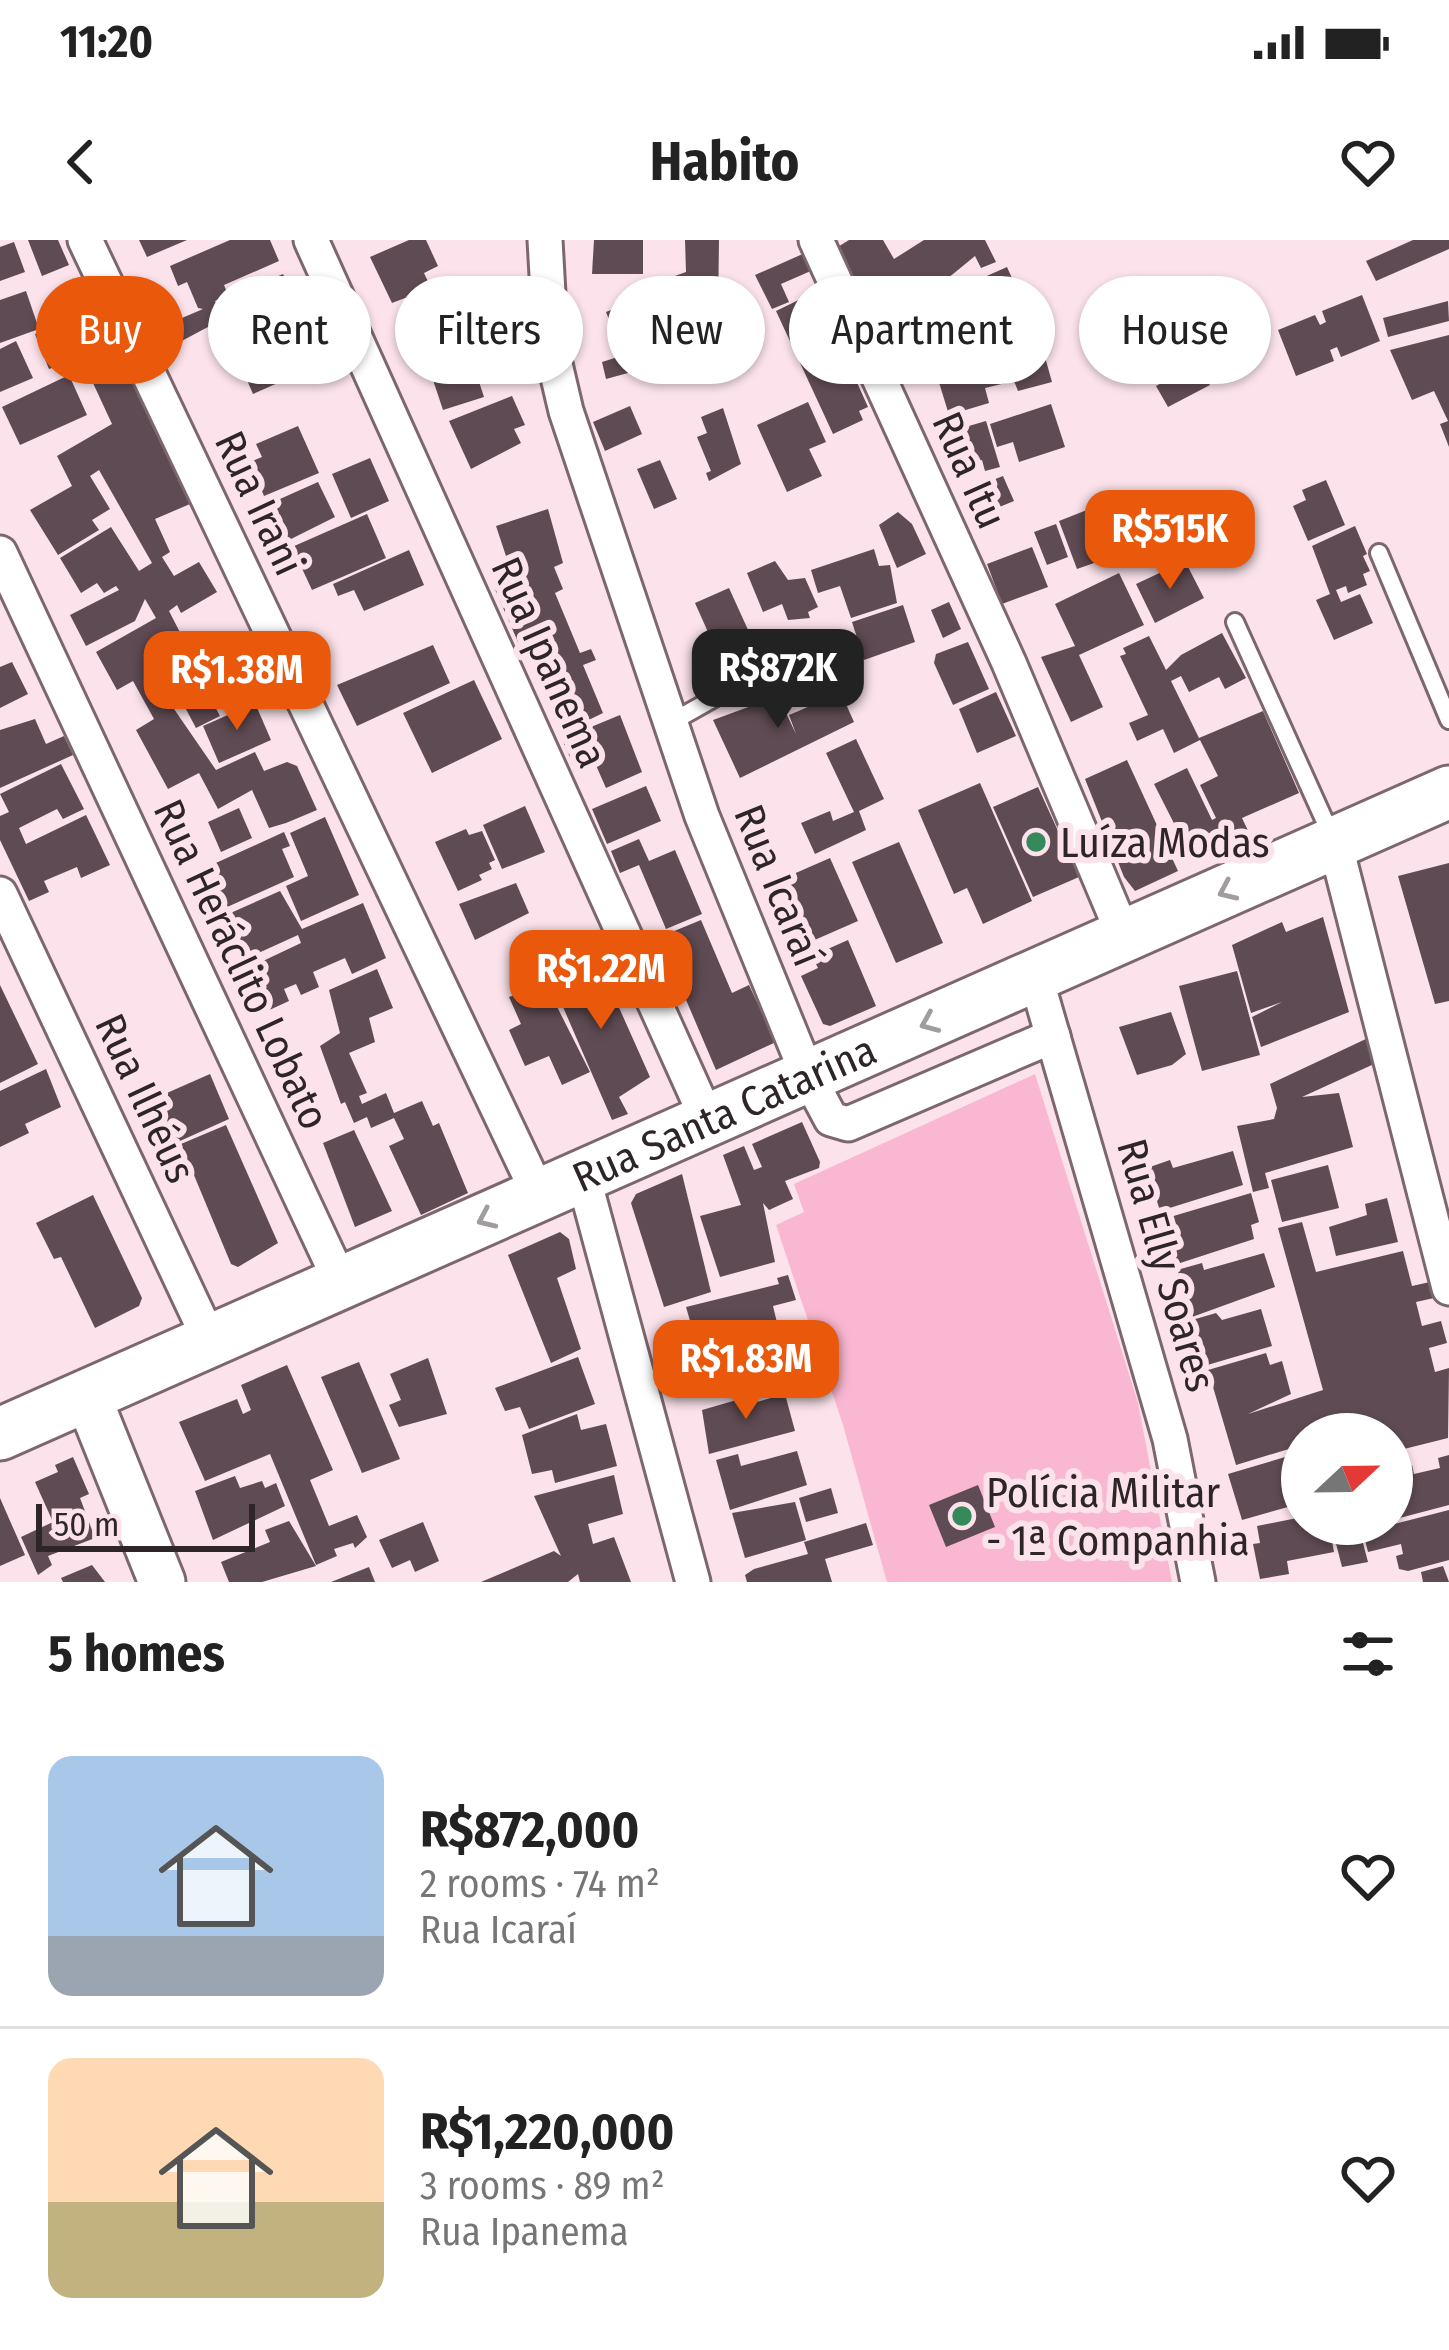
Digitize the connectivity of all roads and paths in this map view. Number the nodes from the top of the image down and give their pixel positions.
1 (86, 240) edge
2 (311, 240) edge
3 (544, 240) edge
4 (816, 240) edge
5 (0, 553) edge
6 (1379, 553) dead end
7 (1235, 622) dead end
8 (775, 664) dead end
9 (1449, 720) edge
10 (670, 723) junction
11 (1449, 792) edge
12 (1335, 843) junction
13 (0, 894) edge
14 (1124, 937) junction
15 (1035, 976) junction
16 (1052, 1036) junction
17 (808, 1076) junction
18 (708, 1120) junction
19 (561, 1186) junction
20 (341, 1283) junction
21 (1449, 1288) edge
22 (210, 1341) junction
23 (87, 1395) junction
24 (0, 1434) edge
25 (163, 1582) edge
26 (693, 1582) edge
27 (1198, 1582) edge

1 - 19 street, Rua Irani
2 - 18 street, Rua Ipanema
3 - 10 street, Rua Icaraí
4 - 14 street, Rua Itu
5 - 20 street, Rua Heráclito Lobato
6 - 9 lane
7 - 12 lane
8 - 10 lane
10 - 17 street, Rua Icaraí
11 - 12 main road, Rua Santa Catarina
12 -> 14 main road, Rua Santa Catarina
12 - 21 street
13 - 22 street, Rua Ilhéus
14 - 15 main road, Rua Santa Catarina
15 - 16 street, Rua Elly Soares
15 -> 17 main road, Rua Santa Catarina
16 - 17 street, Rua Icaraí
16 - 27 street, Rua Elly Soares
17 - 18 main road, Rua Santa Catarina
18 - 19 main road, Rua Santa Catarina
19 -> 20 main road, Rua Santa Catarina
19 - 26 street, Rua Irani
20 - 22 main road, Rua Santa Catarina
22 - 23 main road, Rua Santa Catarina
23 - 24 main road, Rua Santa Catarina
23 - 25 street

